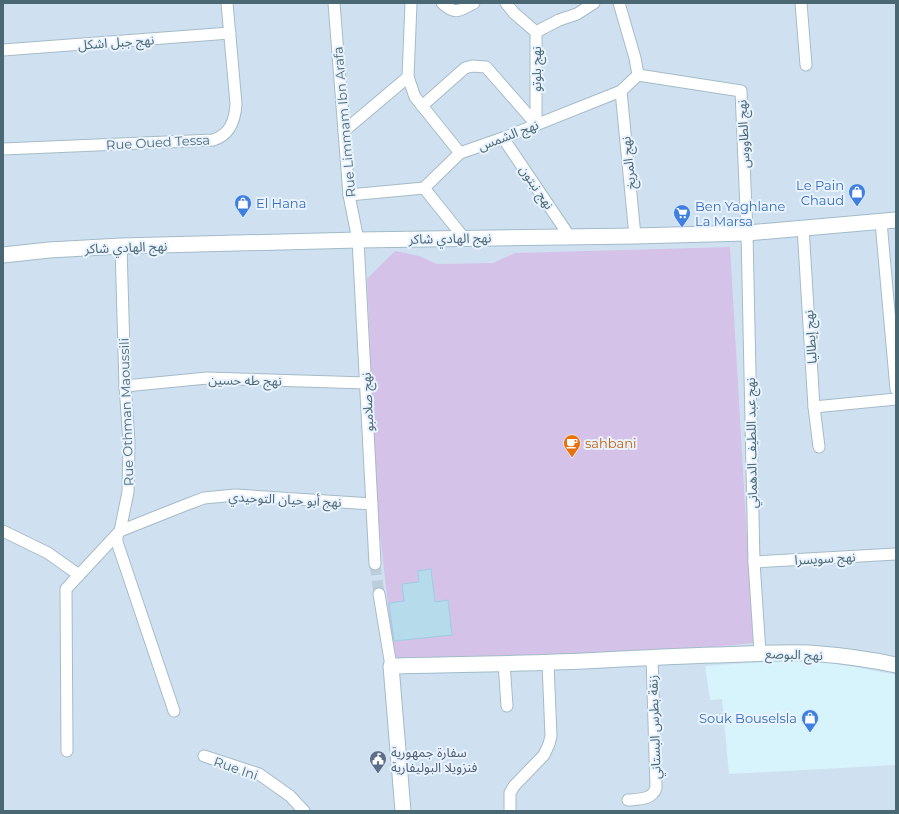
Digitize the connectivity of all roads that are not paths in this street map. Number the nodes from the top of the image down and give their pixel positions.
1 (227, 3) edge
2 (334, 3) edge
3 (411, 3) edge
4 (442, 3) edge
5 (474, 3) edge
6 (506, 3) edge
7 (594, 3) edge
8 (619, 3) edge
9 (801, 3) edge
10 (536, 32) junction
11 (230, 33) junction
12 (3, 50) edge
13 (806, 65) dead end
14 (638, 75) junction
15 (408, 77) junction
16 (621, 91) junction
17 (422, 106) junction
18 (536, 124) junction
19 (344, 132) junction
20 (503, 138) junction
21 (3, 150) edge
22 (460, 153) junction
23 (424, 188) junction
24 (349, 195) junction
25 (896, 220) edge
26 (881, 222) junction
27 (803, 227) junction
28 (747, 233) junction
29 (635, 236) junction
30 (570, 237) junction
31 (464, 238) junction
32 (358, 240) junction
33 (121, 246) junction
34 (3, 255) edge
35 (366, 383) junction
36 (124, 386) junction
37 (896, 388) edge
38 (896, 399) edge
39 (814, 407) junction
40 (819, 447) dead end
41 (372, 504) junction
42 (3, 530) edge
43 (120, 531) junction
44 (896, 554) edge
45 (754, 562) junction
46 (375, 564) tunnel mouth
47 (79, 575) junction
48 (379, 594) tunnel mouth
49 (760, 653) junction
50 (652, 657) junction
51 (504, 663) junction
52 (548, 663) junction
53 (896, 665) edge
54 (390, 666) junction
55 (507, 706) dead end
56 (174, 711) dead end
57 (67, 751) dead end
58 (204, 756) dead end
59 (628, 800) dead end
60 (304, 811) edge
61 (403, 811) edge
62 (510, 811) edge

1 - 11 street, Rue Oued Tessa
2 - 19 street, Rue Limmam Ibn Arafa
3 - 15 street, نهج الشمس
4 - 5 street
6 - 10 street, نهج بلوتو
7 - 10 street
8 - 14 street
9 - 13 street
10 - 18 street, نهج بلوتو
11 - 12 street, نهج جبل اشكل
11 - 21 street, Rue Oued Tessa
14 - 16 street, نهج الشمس
14 - 28 street, نهج الطاووس
15 - 17 street, نهج الشمس
15 - 19 street
16 - 18 street, نهج الشمس
16 - 29 street, نهج المريخ
17 - 18 street
17 - 22 street, نهج الشمس
18 - 20 street, نهج الشمس
19 - 24 street, Rue Limmam Ibn Arafa
20 - 22 street, نهج الشمس
20 - 30 street, نهج نبتون
22 - 23 street
23 - 24 street
23 - 31 street
24 - 32 street, Rue Limmam Ibn Arafa
25 - 26 street, نهج الهادي شاكر
26 - 27 street, نهج الهادي شاكر
26 - 37 street
27 - 28 street, نهج الهادي شاكر
27 - 39 street, نهج إيطاليا
28 - 29 street, نهج الهادي شاكر
28 - 45 street, نهج عبد اللطيف الدهماني
29 - 30 street, نهج الهادي شاكر
30 - 31 street, نهج الهادي شاكر
31 - 32 street, نهج الهادي شاكر
32 - 33 street, نهج الهادي شاكر
32 - 35 street, نهج صلامبو
33 - 34 street, نهج الهادي شاكر
33 - 36 street, Rue Othman Maoussili
35 - 36 street, نهج طه حسين
35 - 41 street, نهج صلامبو
36 - 43 street, Rue Othman Maoussili
38 - 39 street
39 - 40 street, نهج إيطاليا
41 - 43 street, نهج أبو حيان التوحيدي
41 - 46 street, نهج صلامبو
42 - 47 street
43 - 47 street, نهج أبو حيان التوحيدي
43 - 56 street, Rue Othman Maoussili
44 - 45 street, نهج سويسرا
45 - 49 street, نهج عبد اللطيف الدهماني
47 - 57 street, نهج أبو حيان التوحيدي
48 - 54 street
49 - 50 street, نهج البوصع
49 - 53 street, نهج البوصع
50 - 52 street, نهج البوصع
50 - 59 street, زنقة بطرس البستاني
51 - 52 street, نهج البوصع
51 - 54 street, نهج البوصع
51 - 55 street
52 - 62 street
54 - 61 street
58 - 60 street, Rue Ini

